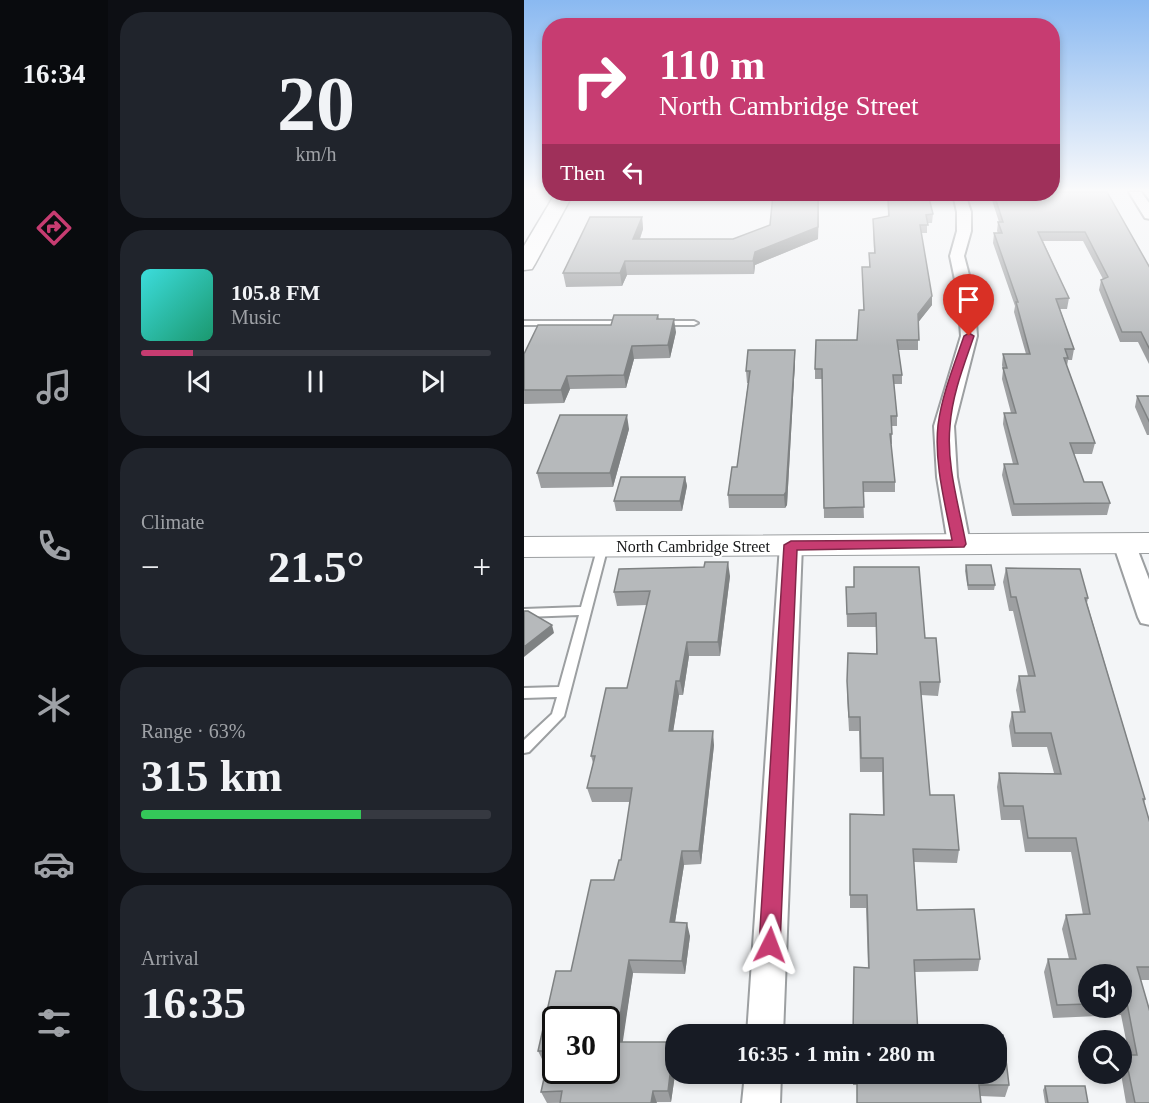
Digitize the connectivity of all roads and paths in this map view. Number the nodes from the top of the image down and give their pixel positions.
1 (536, 243) edge
2 (961, 243) edge
3 (524, 264) edge
4 (524, 323) edge
5 (636, 323) edge
6 (648, 323) edge
7 (694, 323) dead end
8 (1137, 543) edge
9 (959, 544) junction
10 (791, 545) junction
11 (603, 546) junction
12 (524, 547) edge
13 (586, 611) junction
14 (524, 613) edge
15 (1150, 617) edge
16 (564, 692) junction
17 (524, 693) edge
18 (524, 747) edge
19 (766, 1024) edge
20 (762, 1084) edge
21 (761, 1103) edge

1 - 3 main road
2 - 9 street
4 - 5 lane
6 - 7 lane
8 - 9 street, North Cambridge Street
8 - 15 street
9 - 10 street, North Cambridge Street
10 - 11 street, North Cambridge Street
10 - 19 street
11 - 12 street, North Cambridge Street
11 - 13 lane
13 - 14 lane
13 - 16 lane
16 - 17 lane
16 - 18 lane
20 - 21 street

